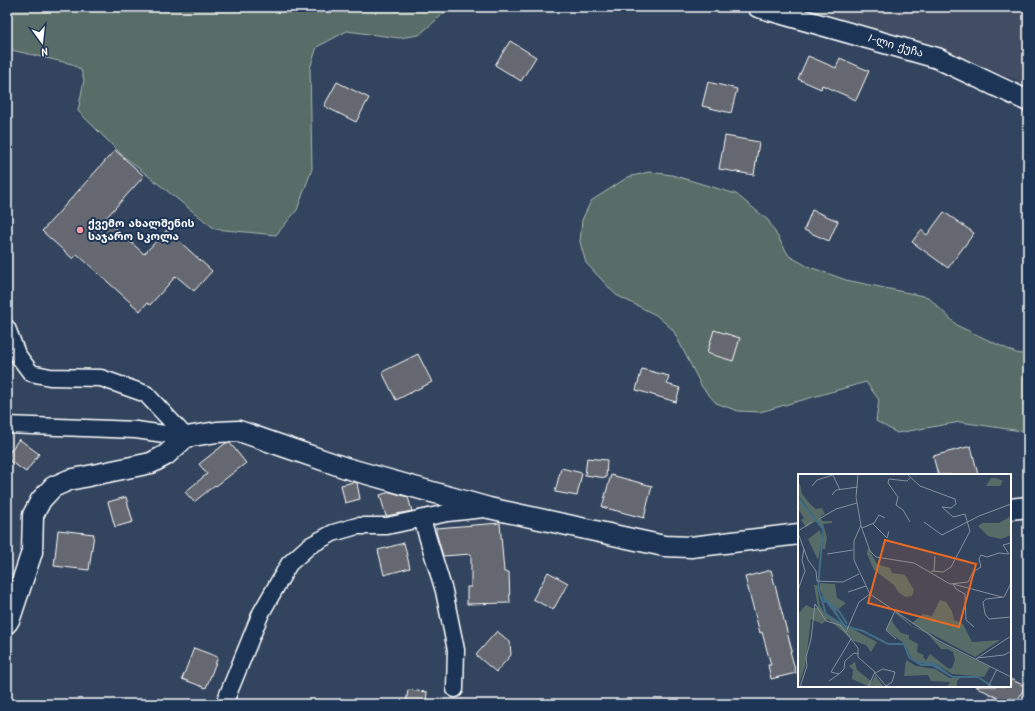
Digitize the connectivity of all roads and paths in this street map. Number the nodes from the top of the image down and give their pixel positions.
1 (758, 7) edge
2 (1028, 101) edge
3 (7, 328) edge
4 (7, 425) edge
5 (186, 437) junction
6 (1028, 507) edge
7 (489, 508) junction
8 (1011, 509) edge
9 (422, 519) junction
10 (798, 534) edge
11 (7, 623) edge
12 (455, 690) dead end
13 (224, 704) edge

1 - 2 street, 1-ლი ქუჩა
3 - 5 street
4 - 5 street
5 - 7 street
5 - 11 street
6 - 8 street
7 - 9 street
7 - 10 street
9 - 12 street
9 - 13 street

